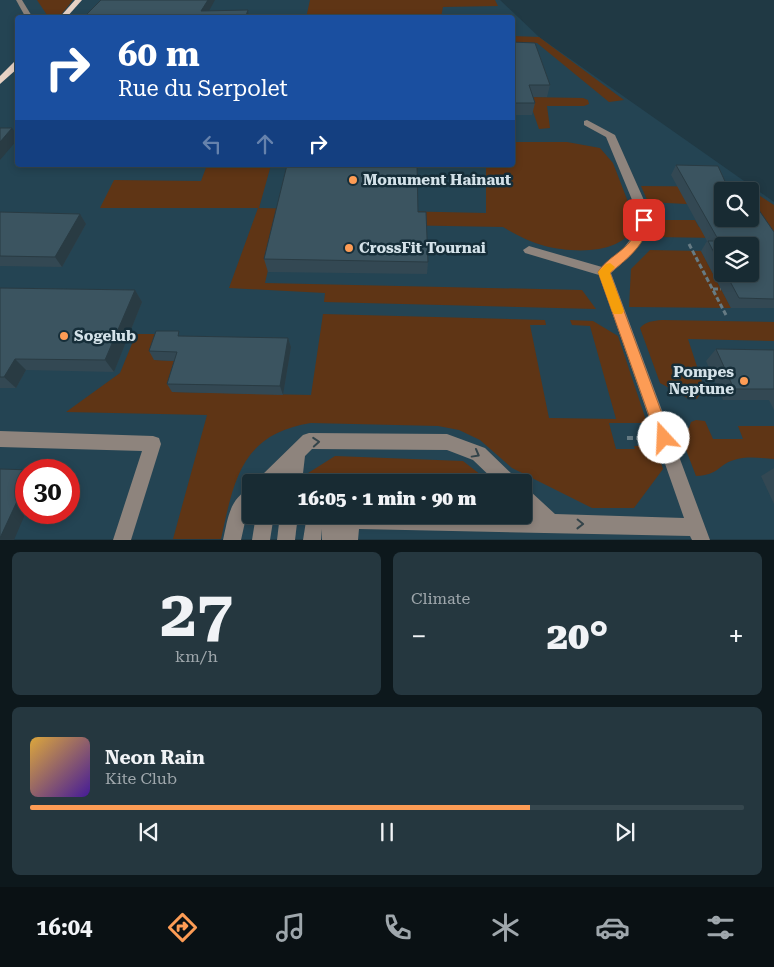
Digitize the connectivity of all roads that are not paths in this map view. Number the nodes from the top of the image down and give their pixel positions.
1 (20, 0) edge
2 (79, 0) edge
3 (28, 15) edge
4 (65, 15) edge
5 (15, 66) edge
6 (0, 82) edge
7 (587, 123) dead end
8 (529, 250) dead end
9 (604, 272) junction
10 (0, 439) edge
11 (297, 455) junction
12 (277, 474) edge
13 (295, 474) edge
14 (500, 474) edge
15 (532, 505) edge
16 (242, 506) edge
17 (532, 523) edge
18 (551, 523) junction
19 (264, 524) edge
20 (289, 524) edge
21 (314, 524) edge
22 (332, 524) edge
23 (351, 524) edge
24 (699, 533) edge
25 (122, 540) edge
26 (232, 540) edge
27 (261, 540) edge
28 (286, 540) edge
29 (312, 540) edge
30 (331, 540) edge
31 (350, 540) edge

1 - 3 street
2 - 4 main road
5 - 6 main road
7 - 9 street
8 - 9 street
9 - 24 street
10 - 25 street
11 - 12 street
11 - 13 street
11 -> 14 street
15 - 18 street
16 - 26 street
17 - 18 street
18 -> 24 street
19 - 27 street
20 - 28 street
21 - 29 street
22 - 30 street
23 - 31 street

